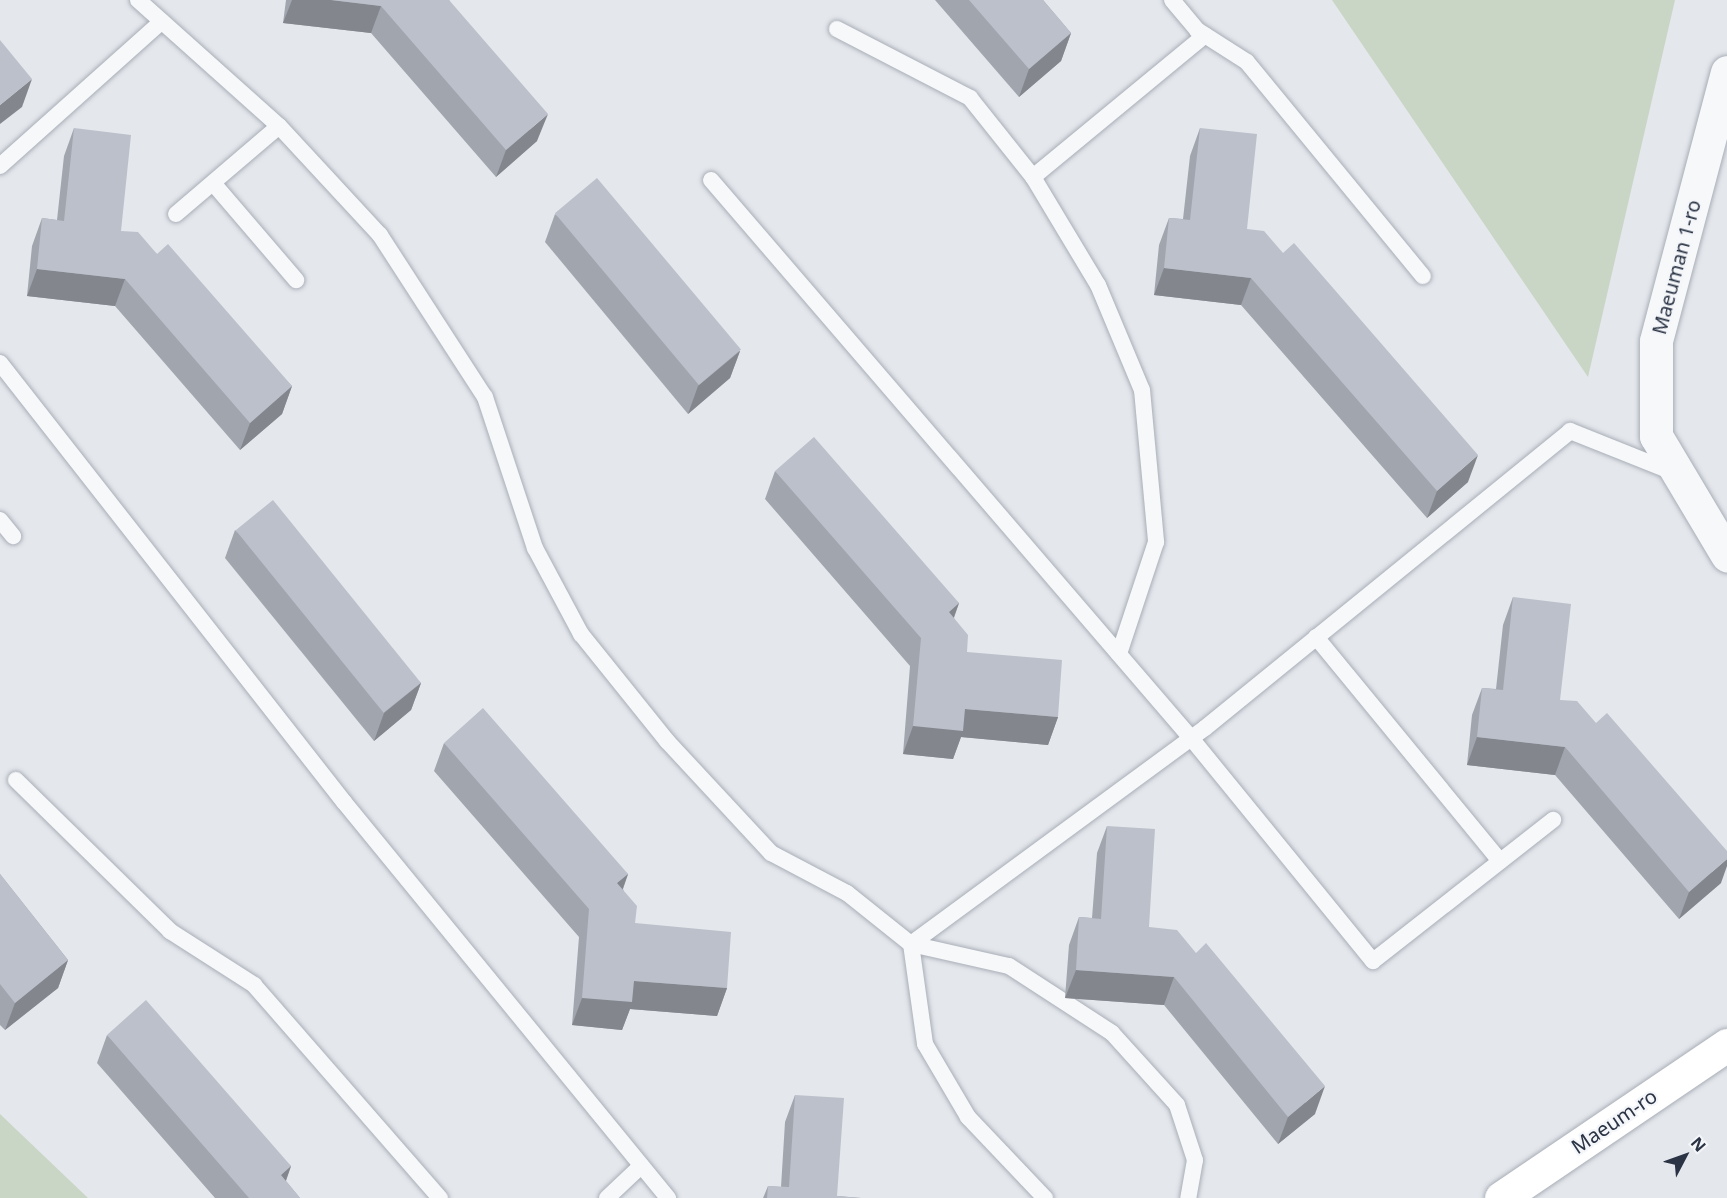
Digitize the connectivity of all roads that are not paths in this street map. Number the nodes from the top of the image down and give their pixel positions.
1 (138, 0) edge
2 (1172, 0) edge
3 (162, 21) junction
4 (837, 29) dead end
5 (1206, 35) junction
6 (1727, 72) edge
7 (279, 126) junction
8 (0, 166) edge
9 (1033, 177) junction
10 (711, 180) dead end
11 (213, 183) junction
12 (176, 214) dead end
13 (1423, 276) dead end
14 (296, 280) dead end
15 (0, 363) edge
16 (1678, 474) junction
17 (0, 520) edge
18 (13, 536) dead end
19 (1727, 555) edge
20 (1316, 637) junction
21 (1119, 654) junction
22 (1191, 738) junction
23 (16, 780) dead end
24 (1553, 820) dead end
25 (1500, 861) junction
26 (911, 944) junction
27 (1727, 1045) edge
28 (641, 1166) junction
29 (440, 1198) edge
30 (607, 1198) edge
31 (669, 1198) edge
32 (1045, 1198) edge
33 (1188, 1198) edge
34 (1501, 1198) edge

1 - 3 lane
2 - 5 lane
3 - 7 lane
3 - 8 lane
4 - 9 lane
5 - 9 lane
5 - 13 lane
6 - 16 street, Maeuman 1-ro
7 - 11 lane
7 - 26 lane
9 - 21 lane
10 - 21 lane
11 - 12 lane
11 - 14 lane
15 - 28 lane
16 - 19 street, Maeuman 1-ro
16 - 20 lane
17 - 18 lane
20 - 22 lane
20 - 25 lane
21 - 22 lane
22 - 25 lane
22 - 26 lane
23 - 29 lane
24 - 25 lane
26 - 32 lane
26 - 33 lane
27 - 34 street, Maeum-ro
28 - 30 lane
28 - 31 lane

